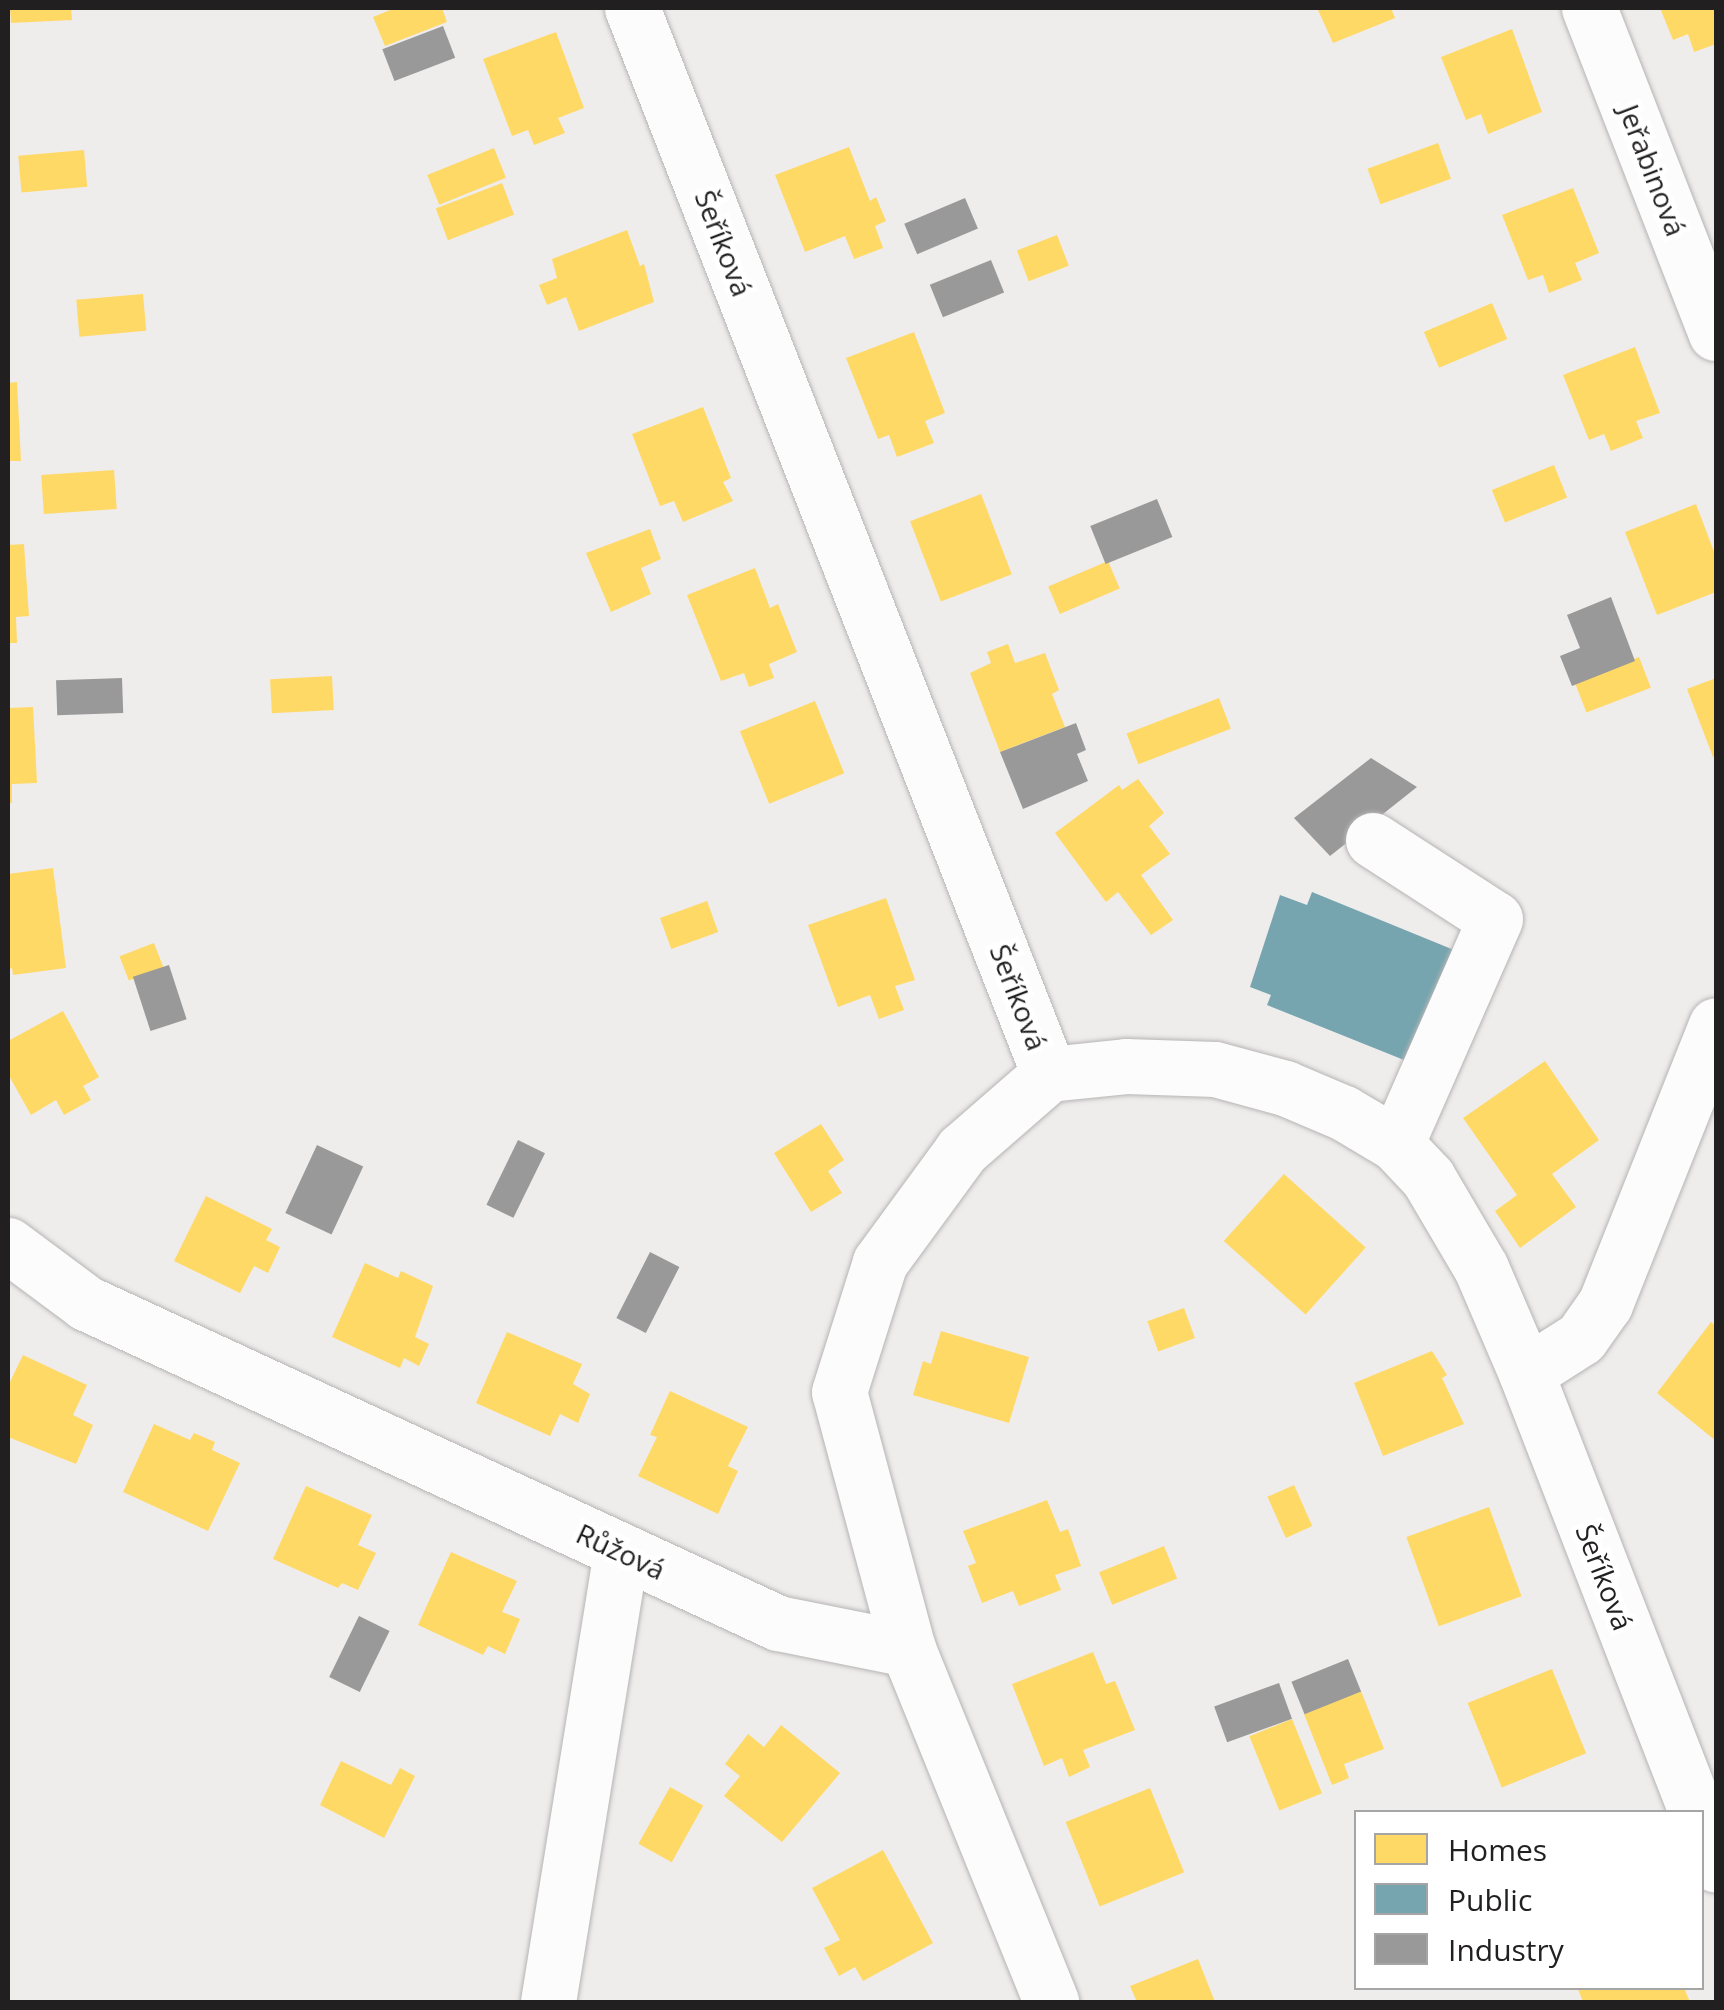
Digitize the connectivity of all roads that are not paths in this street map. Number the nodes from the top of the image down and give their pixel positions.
1 (632, 8) edge
2 (1590, 8) edge
3 (1716, 333) edge
4 (1373, 840) dead end
5 (1716, 1025) edge
6 (1049, 1074) junction
7 (1396, 1144) junction
8 (8, 1245) edge
9 (1526, 1373) junction
10 (622, 1551) junction
11 (908, 1649) junction
12 (1695, 1810) edge
13 (1704, 1832) edge
14 (1716, 1865) edge
15 (548, 2002) edge
16 (1050, 2002) edge

1 - 6 street, Šeříková
2 - 3 street, Jeřabinová
4 - 7 street
5 - 9 street
6 - 7 street, Šeříková
6 - 11 street
7 - 9 street, Šeříková
8 - 10 street, Růžová
9 - 12 street, Šeříková
10 - 11 street, Růžová
10 - 15 street
11 - 16 street
13 - 14 street

